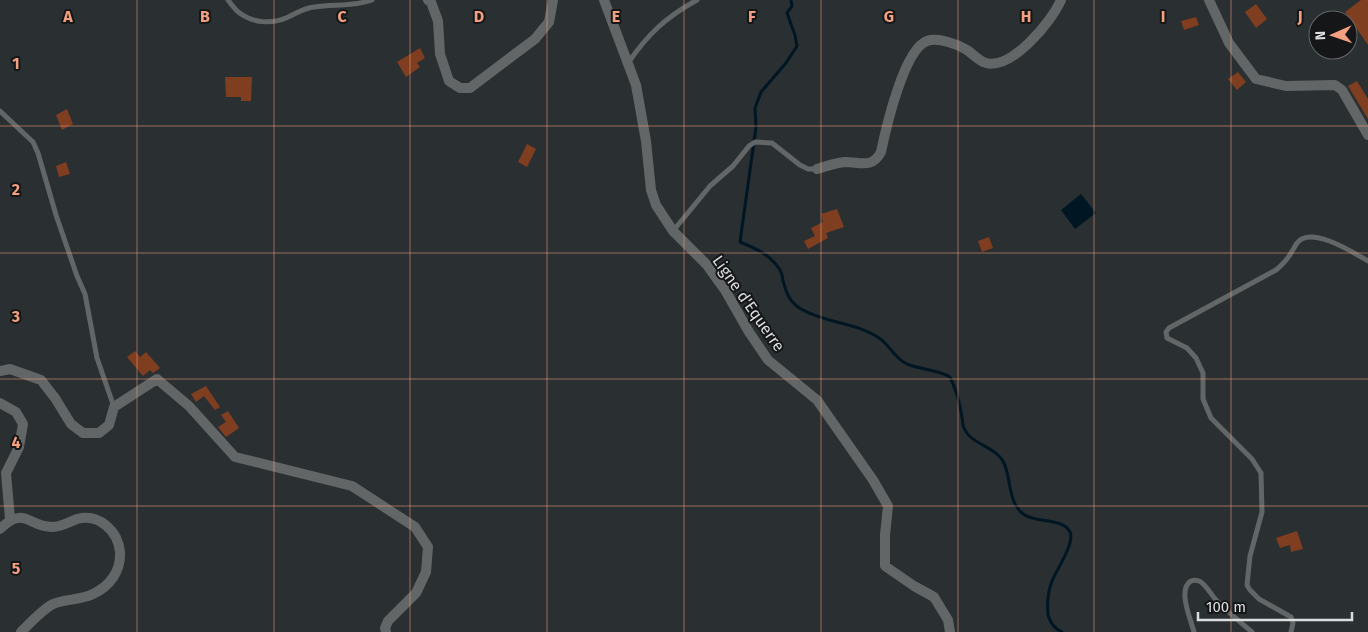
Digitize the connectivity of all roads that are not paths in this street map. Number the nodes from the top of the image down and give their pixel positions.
1 (228, 0) edge
2 (372, 0) edge
3 (428, 0) edge
4 (553, 0) edge
5 (604, 0) edge
6 (697, 0) edge
7 (1061, 0) edge
8 (1209, 0) edge
9 (628, 63) junction
10 (0, 111) edge
11 (1368, 134) edge
12 (817, 169) joint
13 (673, 231) junction
14 (1368, 261) edge
15 (0, 371) edge
16 (0, 403) edge
17 (114, 407) junction
18 (10, 519) junction
19 (0, 529) edge
20 (21, 632) edge
21 (386, 632) edge
22 (950, 632) edge
23 (1194, 632) edge
24 (1252, 632) edge
25 (1291, 632) edge

1 - 2 lane
3 - 4 street
5 - 9 street, Ligne d'Equerre
6 - 9 lane
7 - 12 street
8 - 11 street
9 - 13 street, Ligne d'Equerre
10 - 17 lane
12 - 13 lane
13 - 22 street, Ligne d'Equerre
14 - 25 lane
15 - 17 street
16 - 18 street
17 - 21 street
18 - 19 street
18 - 20 street
23 - 24 lane

